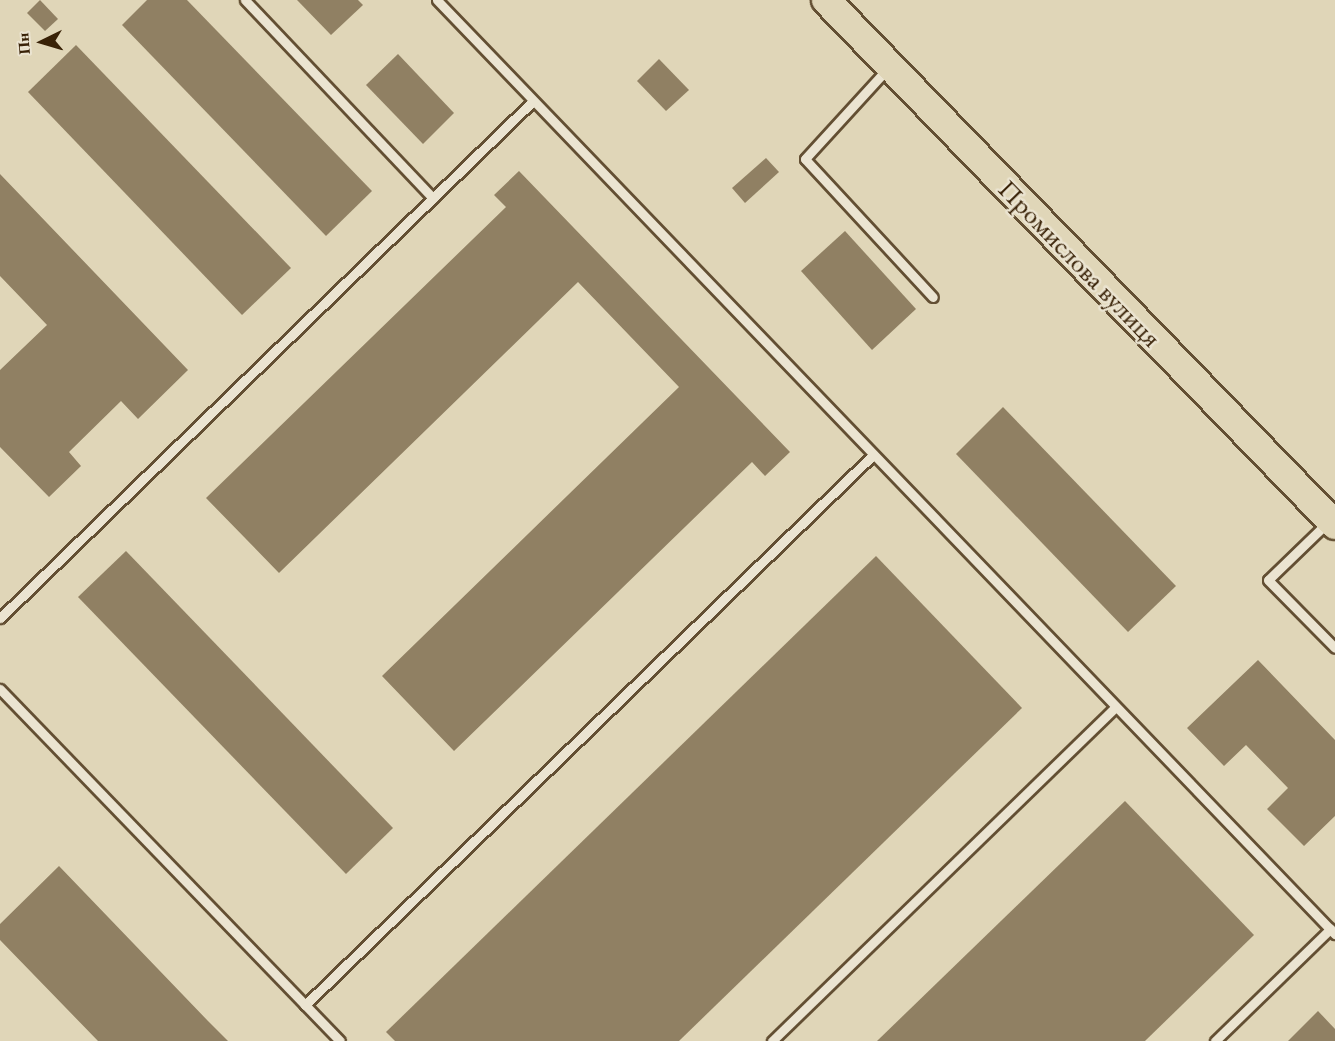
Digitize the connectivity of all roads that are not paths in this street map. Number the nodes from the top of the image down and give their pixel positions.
1 (245, 0) edge
2 (437, 0) edge
3 (826, 0) edge
4 (890, 66) junction
5 (532, 102) junction
6 (432, 198) junction
7 (933, 297) dead end
8 (873, 455) junction
9 (1333, 523) edge
10 (0, 618) edge
11 (1335, 648) edge
12 (0, 689) edge
13 (1116, 707) junction
14 (1333, 932) edge
15 (305, 1005) junction
16 (340, 1041) edge
17 (772, 1041) edge
18 (1215, 1041) edge

1 - 6 lane
2 - 5 lane
3 - 4 main road, Промислова вулиця
4 - 7 lane
4 - 9 main road, Промислова вулиця
5 - 6 lane
5 - 8 lane
6 - 10 lane
8 - 13 lane
8 - 15 lane
9 - 11 lane
12 - 15 lane
13 - 14 lane
13 - 17 lane
14 - 18 lane
15 - 16 lane

